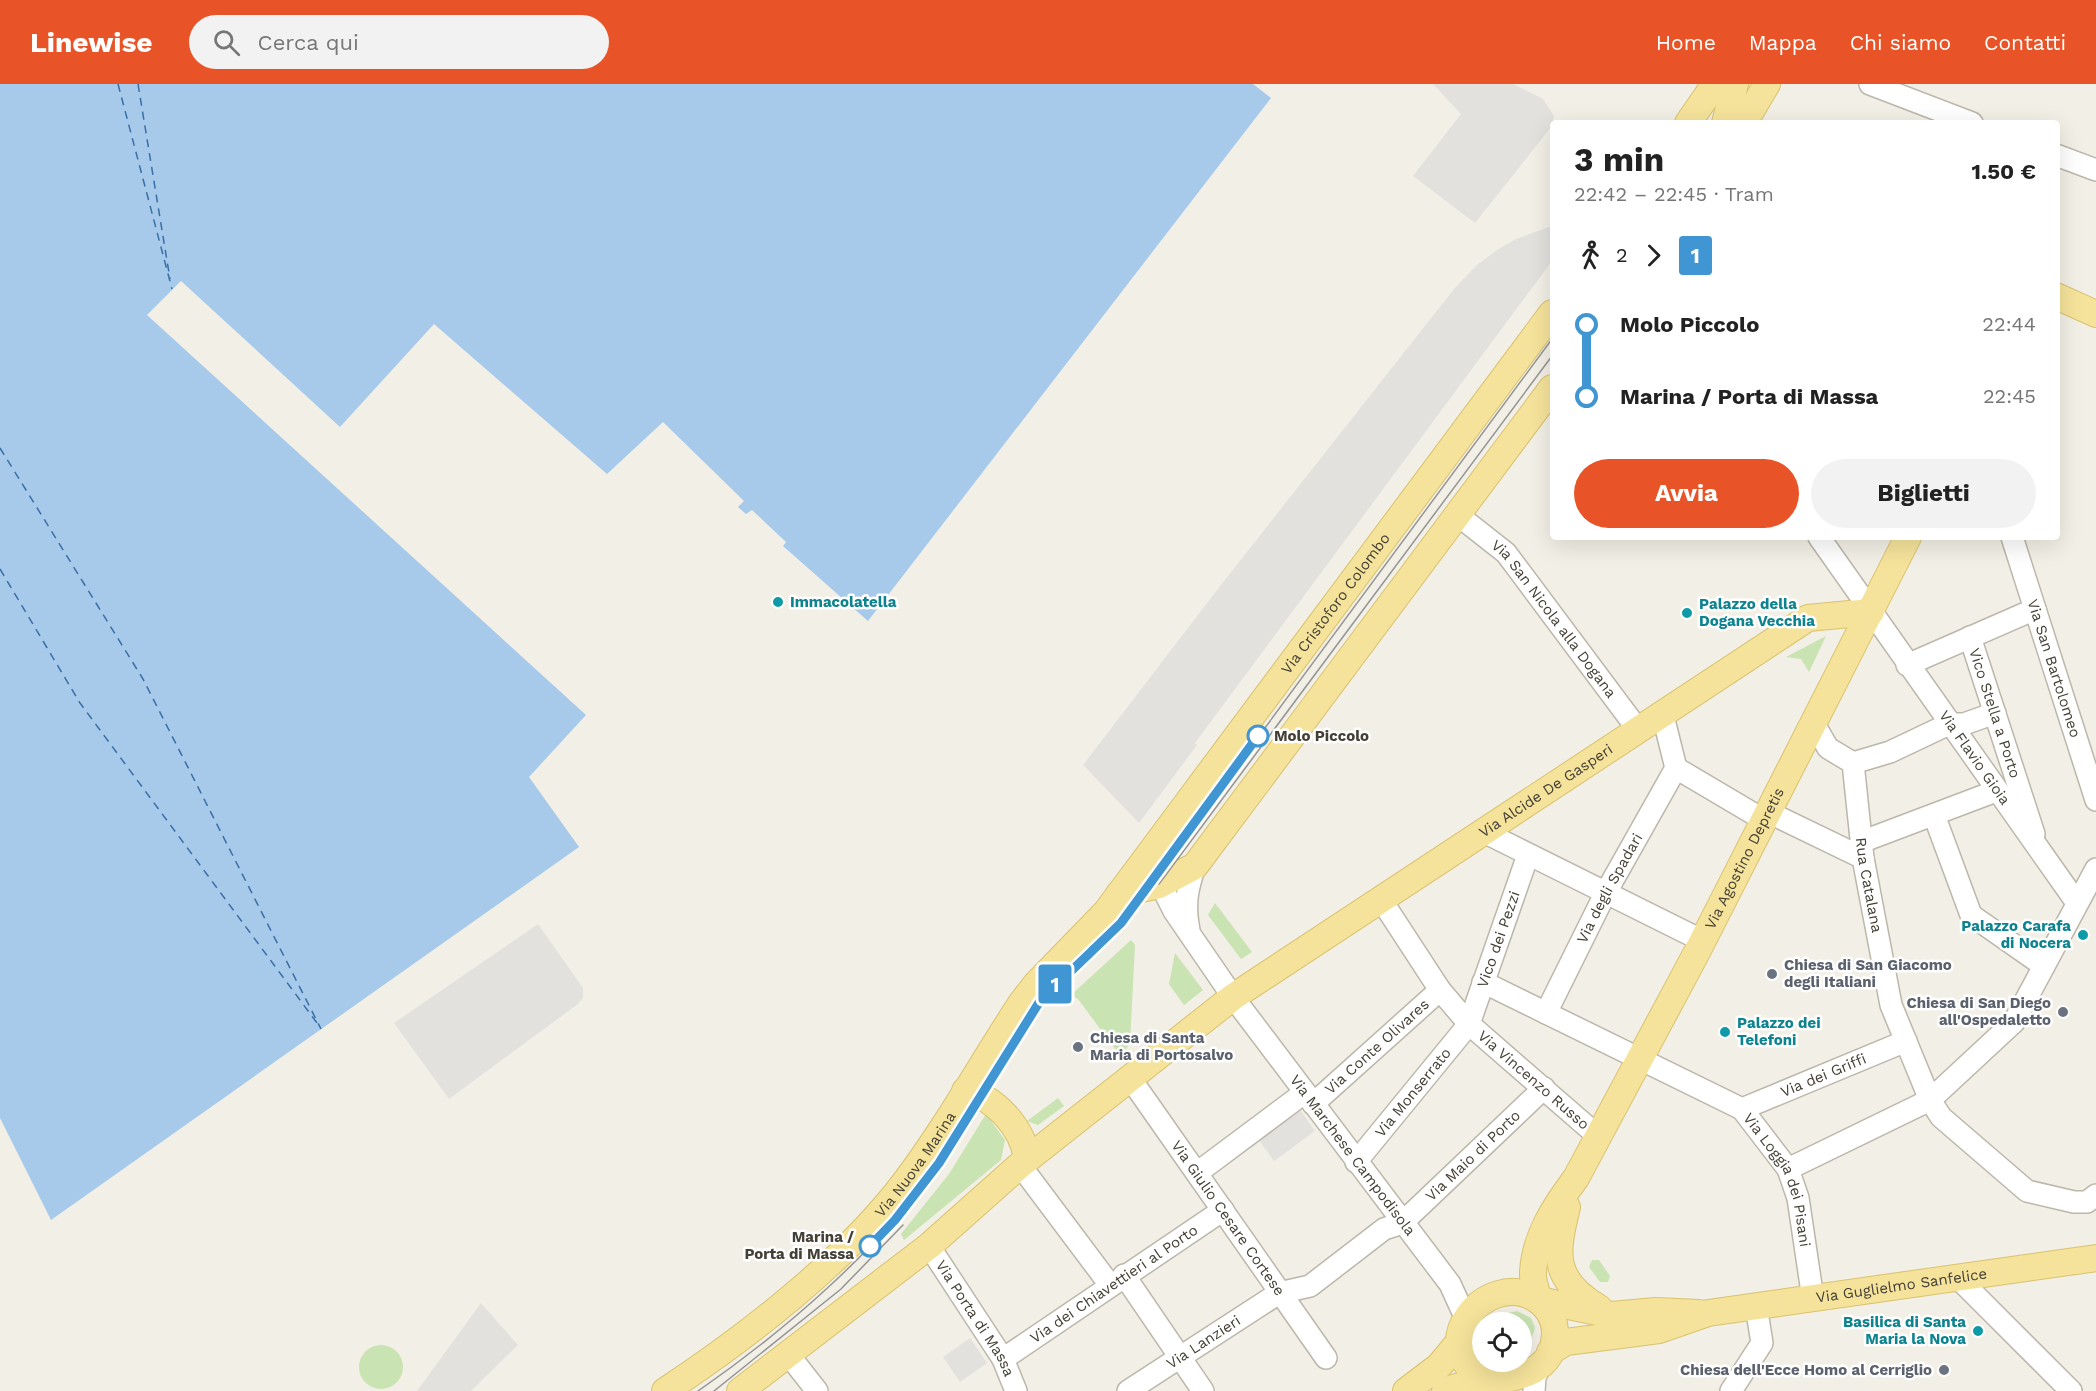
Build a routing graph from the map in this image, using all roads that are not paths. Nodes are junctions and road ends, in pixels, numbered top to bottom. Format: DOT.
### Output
graph roads {
  1 [pos="1715,84"];
  2 [pos="1736,84"];
  3 [pos="1767,84"];
  4 [pos="1870,84"];
  5 [pos="1689,120"];
  6 [pos="1726,120"];
  7 [pos="1746,120"];
  8 [pos="1964,120"];
  9 [pos="2060,156"];
  10 [pos="2096,170"];
  11 [pos="2060,298"];
  12 [pos="2096,314"];
  13 [pos="1550,316"];
  14 [pos="1550,391"];
  15 [pos="1459,516"];
  16 [pos="1821,540"];
  17 [pos="1907,540"];
  18 [pos="2013,540"];
  19 [pos="2035,609"];
  20 [pos="1871,612"];
  21 [pos="1970,638"];
  22 [pos="1907,665"];
  23 [pos="1995,713"];
  24 [pos="1663,716"];
  25 [pos="1814,724"];
  26 [pos="1949,724"];
  27 [pos="1639,731"];
  28 [pos="1853,763"];
  29 [pos="1676,768"];
  30 [pos="1996,791"];
  31 [pos="2096,800"];
  32 [pos="1934,814"];
  33 [pos="1766,816"];
  34 [pos="1482,831"];
  35 [pos="1158,839"];
  36 [pos="1862,850"];
  37 [pos="1528,855"];
  38 [pos="2041,855"];
  39 [pos="1195,866"];
  40 [pos="2096,868"];
  41 [pos="1159,885"];
  42 [pos="1119,894"];
  43 [pos="1605,894"];
  44 [pos="1380,898"];
  45 [pos="2077,903"];
  46 [pos="1191,934"];
  47 [pos="1703,940"];
  48 [pos="2044,966"];
  49 [pos="1483,982"];
  50 [pos="1440,990"];
  51 [pos="1233,997"];
  52 [pos="1546,1013"];
  53 [pos="1469,1024"];
  54 [pos="1906,1041"];
  55 [pos="1638,1059"];
  56 [pos="1130,1078"];
  57 [pos="1544,1088"];
  58 [pos="965,1091"];
  59 [pos="1309,1099"];
  60 [pos="1930,1100"];
  61 [pos="1742,1109"];
  62 [pos="1599,1137"];
  63 [pos="1023,1162"];
  64 [pos="1356,1162"];
  65 [pos="1788,1169"];
  66 [pos="1197,1173"];
  67 [pos="1576,1178"];
  68 [pos="2096,1195"];
  69 [pos="1223,1210"];
  70 [pos="1402,1223"];
  71 [pos="929,1246"];
  72 [pos="2096,1258"];
  73 [pos="1958,1278"];
  74 [pos="1117,1280"];
  75 [pos="1279,1293"];
  76 [pos="1813,1299"];
  77 [pos="1539,1300"];
  78 [pos="1756,1306"];
  79 [pos="1708,1313"];
  80 [pos="1612,1315"];
  81 [pos="1462,1331"];
  82 [pos="788,1354"];
  83 [pos="1179,1356"];
  84 [pos="1546,1357"];
  85 [pos="1326,1358"];
  86 [pos="1003,1359"];
  87 [pos="1488,1382"];
  88 [pos="665,1391"];
  89 [pos="740,1391"];
  90 [pos="817,1391"];
  91 [pos="1016,1391"];
  92 [pos="1128,1391"];
  93 [pos="1203,1391"];
  94 [pos="1406,1391"];
  95 [pos="1445,1391"];
  96 [pos="1534,1391"];
  97 [pos="1731,1391"];
  98 [pos="2071,1391"];
  1 -- 5 [label="main road"];
  2 -- 6 [label="main road"];
  3 -- 7 [label="main road"];
  4 -- 8 [label="street"];
  9 -- 10 [label="street"];
  11 -- 12 [label="main road"];
  13 -- 35 [label="main road, Via Cristoforo Colombo"];
  14 -- 15 [label="main road"];
  15 -- 27 [label="street, Via San Nicola alla Dogana"];
  15 -- 39 [label="main road"];
  16 -- 20 [label="street, Via Flavio Gioia"];
  17 -- 20 [label="main road, Via Agostino Depretis"];
  18 -- 19 [label="street, Via San Bartolomeo"];
  19 -- 21 [label="street"];
  19 -- 31 [label="street, Via San Bartolomeo"];
  20 -- 22 [label="street, Via Flavio Gioia"];
  20 -- 24 [label="main road, Via Alcide De Gasperi"];
  20 -- 25 [label="main road, Via Agostino Depretis"];
  21 -- 22 [label="street"];
  21 -- 23 [label="street, Vico Stella a Porto"];
  22 -- 26 [label="street, Via Flavio Gioia"];
  23 -- 26 [label="street"];
  23 -- 38 [label="street, Vico Stella a Porto"];
  24 -- 27 [label="main road, Via Alcide De Gasperi"];
  24 -- 29 [label="street"];
  25 -- 28 [label="street"];
  25 -- 33 [label="main road, Via Agostino Depretis"];
  26 -- 28 [label="street"];
  26 -- 30 [label="street, Via Flavio Gioia"];
  27 -- 34 [label="main road, Via Alcide De Gasperi"];
  28 -- 36 [label="street, Rua Catalana"];
  29 -- 33 [label="street"];
  29 -- 43 [label="street, Via degli Spadari"];
  30 -- 32 [label="street"];
  30 -- 38 [label="street, Via Flavio Gioia"];
  32 -- 36 [label="street"];
  32 -- 48 [label="street"];
  33 -- 36 [label="street"];
  33 -- 47 [label="main road, Via Agostino Depretis"];
  34 -- 37 [label="street"];
  34 -- 44 [label="main road, Via Alcide De Gasperi"];
  35 -- 41 [label="street"];
  35 -- 42 [label="main road, Via Cristoforo Colombo"];
  36 -- 54 [label="street, Rua Catalana"];
  37 -- 43 [label="street"];
  37 -- 49 [label="street, Vico dei Pezzi"];
  38 -- 45 [label="street, Via Flavio Gioia"];
  39 -- 41 [label="main road"];
  39 -- 46 [label="street"];
  40 -- 45 [label="street"];
  41 -- 42 [label="main road"];
  41 -- 46 [label="street, Via Marchese Campodisola"];
  42 -- 58 [label="main road, Via Nuova Marina"];
  43 -- 47 [label="street"];
  43 -- 52 [label="street, Via degli Spadari"];
  44 -- 50 [label="street, Via Vincenzo Russo"];
  44 -- 51 [label="main road, Via Alcide De Gasperi"];
  45 -- 48 [label="street"];
  46 -- 51 [label="street, Via Marchese Campodisola"];
  47 -- 55 [label="main road, Via Agostino Depretis"];
  48 -- 60 [label="street"];
  49 -- 52 [label="street, Via Loggia dei Pisani"];
  49 -- 53 [label="street, Vico dei Pezzi"];
  50 -- 53 [label="street, Via Vincenzo Russo"];
  50 -- 59 [label="street, Via Conte Olivares"];
  51 -- 56 [label="main road"];
  51 -- 59 [label="street, Via Marchese Campodisola"];
  52 -- 55 [label="street, Via Loggia dei Pisani"];
  53 -- 57 [label="street, Via Vincenzo Russo"];
  53 -- 64 [label="street, Via Monserrato"];
  54 -- 60 [label="street, Rua Catalana"];
  54 -- 61 [label="street, Via dei Griffi"];
  55 -- 61 [label="street, Via Loggia dei Pisani"];
  55 -- 62 [label="main road, Via Agostino Depretis"];
  56 -- 63 [label="main road"];
  56 -- 66 [label="street, Via Giulio Cesare Cortese"];
  57 -- 62 [label="street, Via Vincenzo Russo"];
  57 -- 70 [label="street, Via Maio di Porto"];
  58 -- 63 [label="main road"];
  58 -- 88 [label="main road, Via Nuova Marina"];
  59 -- 64 [label="street, Via Marchese Campodisola"];
  59 -- 66 [label="street, Via Conte Olivares"];
  60 -- 65 [label="street"];
  60 -- 68 [label="street, Rua Catalana"];
  61 -- 65 [label="street, Via Loggia dei Pisani"];
  62 -- 67 [label="main road, Via Agostino Depretis"];
  63 -- 71 [label="main road"];
  63 -- 74 [label="street"];
  64 -- 70 [label="street, Via Marchese Campodisola"];
  65 -- 76 [label="street, Via Loggia dei Pisani"];
  66 -- 69 [label="street, Via Giulio Cesare Cortese"];
  67 -- 77 [label="main road"];
  67 -- 80 [label="main road"];
  69 -- 74 [label="street, Via dei Chiavettieri al Porto"];
  69 -- 75 [label="street, Via Giulio Cesare Cortese"];
  70 -- 75 [label="street, Via Maio di Porto"];
  70 -- 81 [label="street, Via Marchese Campodisola"];
  71 -- 82 [label="main road"];
  71 -- 86 [label="street, Via Porta di Massa"];
  72 -- 73 [label="main road, Via Guglielmo Sanfelice"];
  73 -- 76 [label="main road, Via Guglielmo Sanfelice"];
  73 -- 98 [label="street"];
  74 -- 83 [label="street"];
  74 -- 86 [label="street, Via dei Chiavettieri al Porto"];
  75 -- 83 [label="street, Via Lanzieri"];
  75 -- 85 [label="street, Via Giulio Cesare Cortese"];
  76 -- 78 [label="main road, Via Guglielmo Sanfelice"];
  77 -- 80 [label="main road"];
  77 -- 81 [label="main road"];
  77 -- 84 [label="main road"];
  78 -- 79 [label="main road, Via Guglielmo Sanfelice"];
  78 -- 97 [label="street"];
  79 -- 80 [label="main road"];
  79 -- 84 [label="main road"];
  81 -- 87 [label="main road"];
  81 -- 94 [label="main road"];
  82 -- 89 [label="main road"];
  82 -- 90 [label="street"];
  83 -- 92 [label="street, Via Lanzieri"];
  83 -- 93 [label="street"];
  84 -- 87 [label="main road"];
  84 -- 96 [label="street"];
  86 -- 91 [label="street, Via Porta di Massa"];
  87 -- 95 [label="main road"];
}
